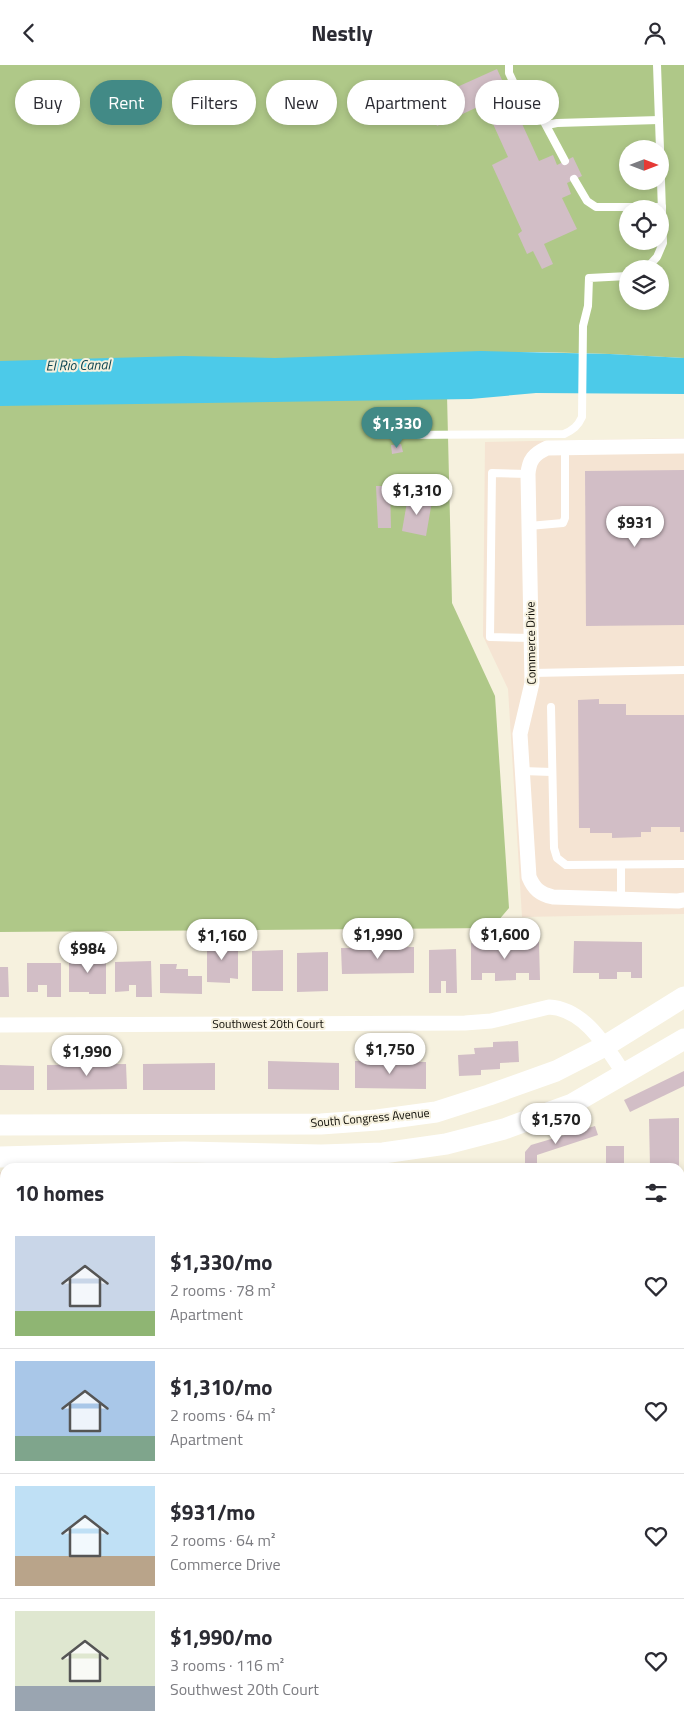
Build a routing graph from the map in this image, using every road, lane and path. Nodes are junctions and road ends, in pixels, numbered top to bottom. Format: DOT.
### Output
graph roads {
  1 [pos="509,65"];
  2 [pos="657,65"];
  3 [pos="512,80"];
  4 [pos="659,120"];
  5 [pos="559,123"];
  6 [pos="547,125"];
  7 [pos="660,140"];
  8 [pos="565,161"];
  9 [pos="574,179"];
  10 [pos="619,207"];
  11 [pos="619,276"];
  12 [pos="405,435"];
  13 [pos="684,446"];
  14 [pos="565,448"];
  15 [pos="528,474"];
  16 [pos="529,526"];
  17 [pos="531,638"];
  18 [pos="684,670"];
  19 [pos="532,673"];
  20 [pos="551,707"];
  21 [pos="522,771"];
  22 [pos="552,772"];
  23 [pos="684,864"];
  24 [pos="621,865"];
  25 [pos="621,899"];
  26 [pos="684,900"];
  27 [pos="684,997"];
  28 [pos="0,1025"];
  29 [pos="684,1039"];
  30 [pos="605,1046"];
  31 [pos="625,1075"];
  32 [pos="184,1123"];
  33 [pos="0,1125"];
  34 [pos="184,1152"];
  35 [pos="0,1157"];
  1 -- 3 [label="lane"];
  2 -- 4 [label="lane"];
  4 -- 5 [label="lane"];
  4 -- 7 [label="lane"];
  6 -- 8 [label="lane"];
  9 -- 10 [label="lane"];
  11 -- 12 [label="lane"];
  13 -- 14 [label="street, Commerce Drive"];
  14 -- 15 [label="street, Commerce Drive"];
  14 -- 16 [label="lane"];
  15 -- 16 [label="street, Commerce Drive"];
  15 -- 17 [label="lane"];
  16 -- 17 [label="street, Commerce Drive"];
  17 -- 19 [label="street, Commerce Drive"];
  18 -- 19 [label="lane"];
  19 -- 21 [label="street, Commerce Drive"];
  20 -- 22 [label="lane"];
  21 -- 22 [label="lane"];
  21 -- 25 [label="street, Commerce Drive"];
  22 -- 24 [label="lane"];
  23 -- 24 [label="lane"];
  24 -- 25 [label="lane"];
  25 -- 26 [label="street, Commerce Drive"];
  27 -- 30 [label="main road, South Congress Avenue"];
  28 -- 30 [label="street, Southwest 20th Court"];
  29 -- 31 [label="main road"];
  30 -- 31 [label="street, Southwest 20th Court"];
  30 -- 32 [label="main road, South Congress Avenue"];
  31 -- 34 [label="main road"];
  32 -- 33 [label="main road, South Congress Avenue"];
  32 -- 34 [label="street"];
  34 -- 35 [label="main road"];
}
